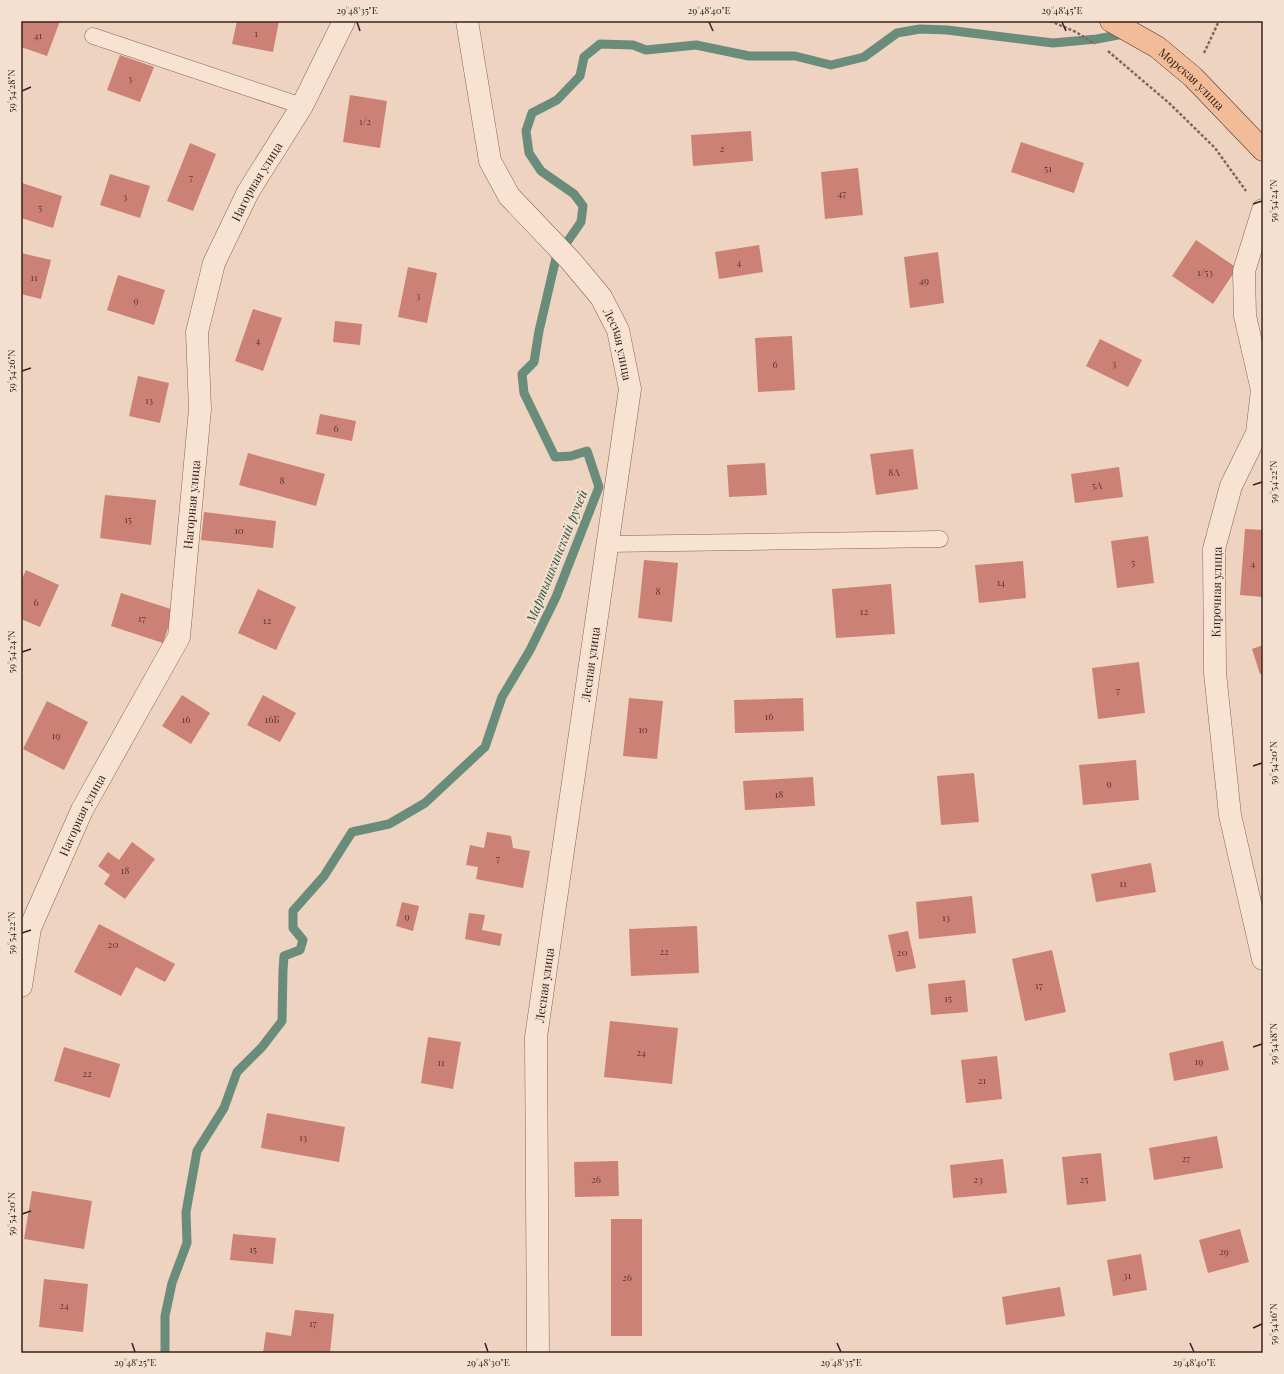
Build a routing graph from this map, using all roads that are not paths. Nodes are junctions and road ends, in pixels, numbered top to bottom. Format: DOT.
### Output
graph roads {
  1 [pos="344,21"];
  2 [pos="467,21"];
  3 [pos="1111,21"];
  4 [pos="93,36"];
  5 [pos="302,106"];
  6 [pos="1263,150"];
  7 [pos="1262,211"];
  8 [pos="940,539"];
  9 [pos="607,544"];
  10 [pos="26,927"];
  11 [pos="1263,959"];
  12 [pos="21,986"];
  13 [pos="538,1353"];
  1 -- 5 [label="street, Нагорная улица"];
  2 -- 9 [label="street, Лесная улица"];
  3 -- 6 [label="main road, Морская улица"];
  4 -- 5 [label="lane"];
  5 -- 10 [label="street, Нагорная улица"];
  7 -- 11 [label="street, Кирочная улица"];
  8 -- 9 [label="lane"];
  9 -- 13 [label="street, Лесная улица"];
  10 -- 12 [label="street, Нагорная улица"];
}
